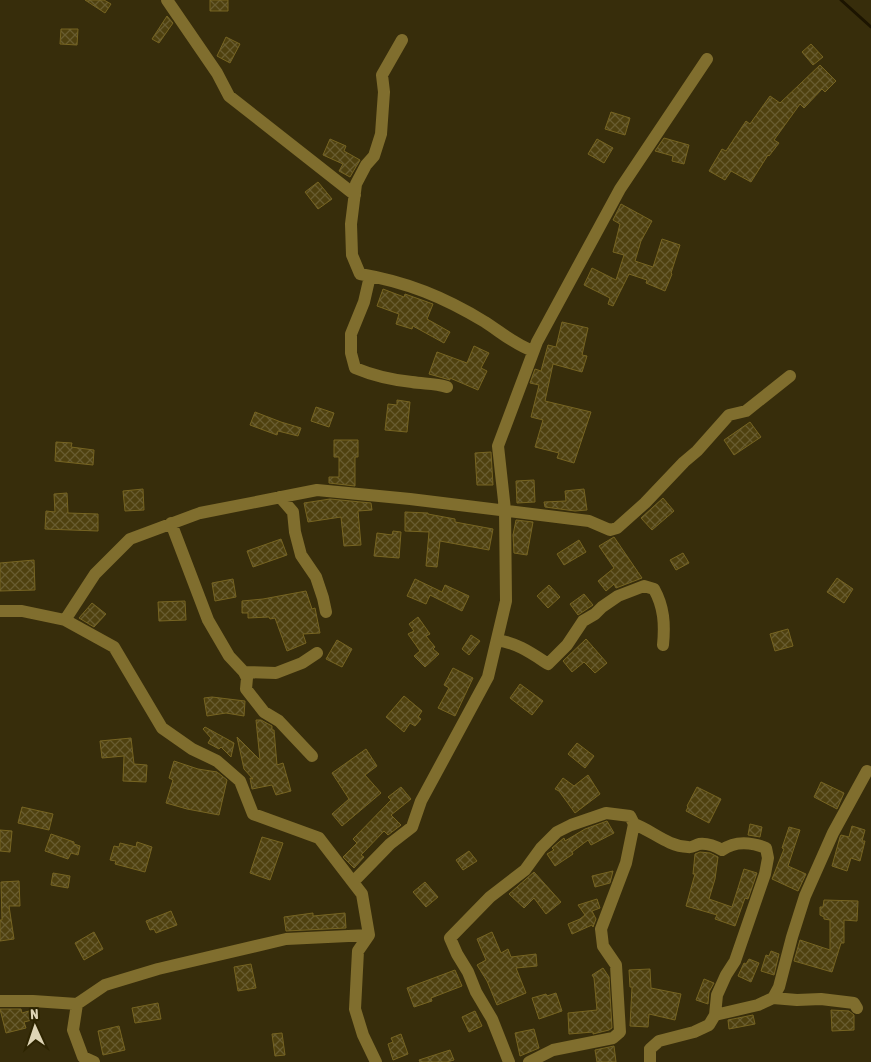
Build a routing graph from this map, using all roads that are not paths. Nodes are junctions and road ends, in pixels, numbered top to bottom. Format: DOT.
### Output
graph roads {
  1 [pos="167,0"];
  2 [pos="402,40"];
  3 [pos="707,59"];
  4 [pos="355,195"];
  5 [pos="370,276"];
  6 [pos="534,351"];
  7 [pos="790,376"];
  8 [pos="447,387"];
  9 [pos="280,497"];
  10 [pos="504,510"];
  11 [pos="170,523"];
  12 [pos="0,610"];
  13 [pos="326,612"];
  14 [pos="65,620"];
  15 [pos="497,640"];
  16 [pos="663,645"];
  17 [pos="317,653"];
  18 [pos="244,672"];
  19 [pos="312,756"];
  20 [pos="867,771"];
  21 [pos="634,824"];
  22 [pos="353,882"];
  23 [pos="370,935"];
  24 [pos="773,998"];
  25 [pos="0,1000"];
  26 [pos="77,1004"];
  27 [pos="857,1008"];
  28 [pos="715,1015"];
  29 [pos="94,1062"];
  30 [pos="376,1062"];
  31 [pos="509,1062"];
  32 [pos="529,1062"];
  33 [pos="650,1062"];
  1 -- 4 [label="street"];
  2 -- 4 [label="street"];
  3 -- 6 [label="street"];
  4 -- 5 [label="street"];
  5 -- 6 [label="street"];
  5 -- 8 [label="street"];
  6 -- 10 [label="street"];
  7 -- 10 [label="street"];
  9 -- 10 [label="street"];
  9 -- 11 [label="street"];
  9 -- 13 [label="street"];
  10 -- 15 [label="street"];
  11 -- 14 [label="street"];
  11 -- 18 [label="street"];
  12 -- 14 [label="street"];
  14 -- 22 [label="street"];
  15 -- 16 [label="street"];
  15 -- 22 [label="street"];
  17 -- 18 [label="street"];
  18 -- 19 [label="street"];
  20 -- 24 [label="street"];
  21 -- 28 [label="street"];
  21 -- 31 [label="street"];
  21 -- 32 [label="street"];
  22 -- 23 [label="street"];
  23 -- 26 [label="street"];
  23 -- 30 [label="street"];
  24 -- 27 [label="street"];
  24 -- 28 [label="street"];
  25 -- 26 [label="street"];
  26 -- 29 [label="street"];
  28 -- 33 [label="street"];
}
